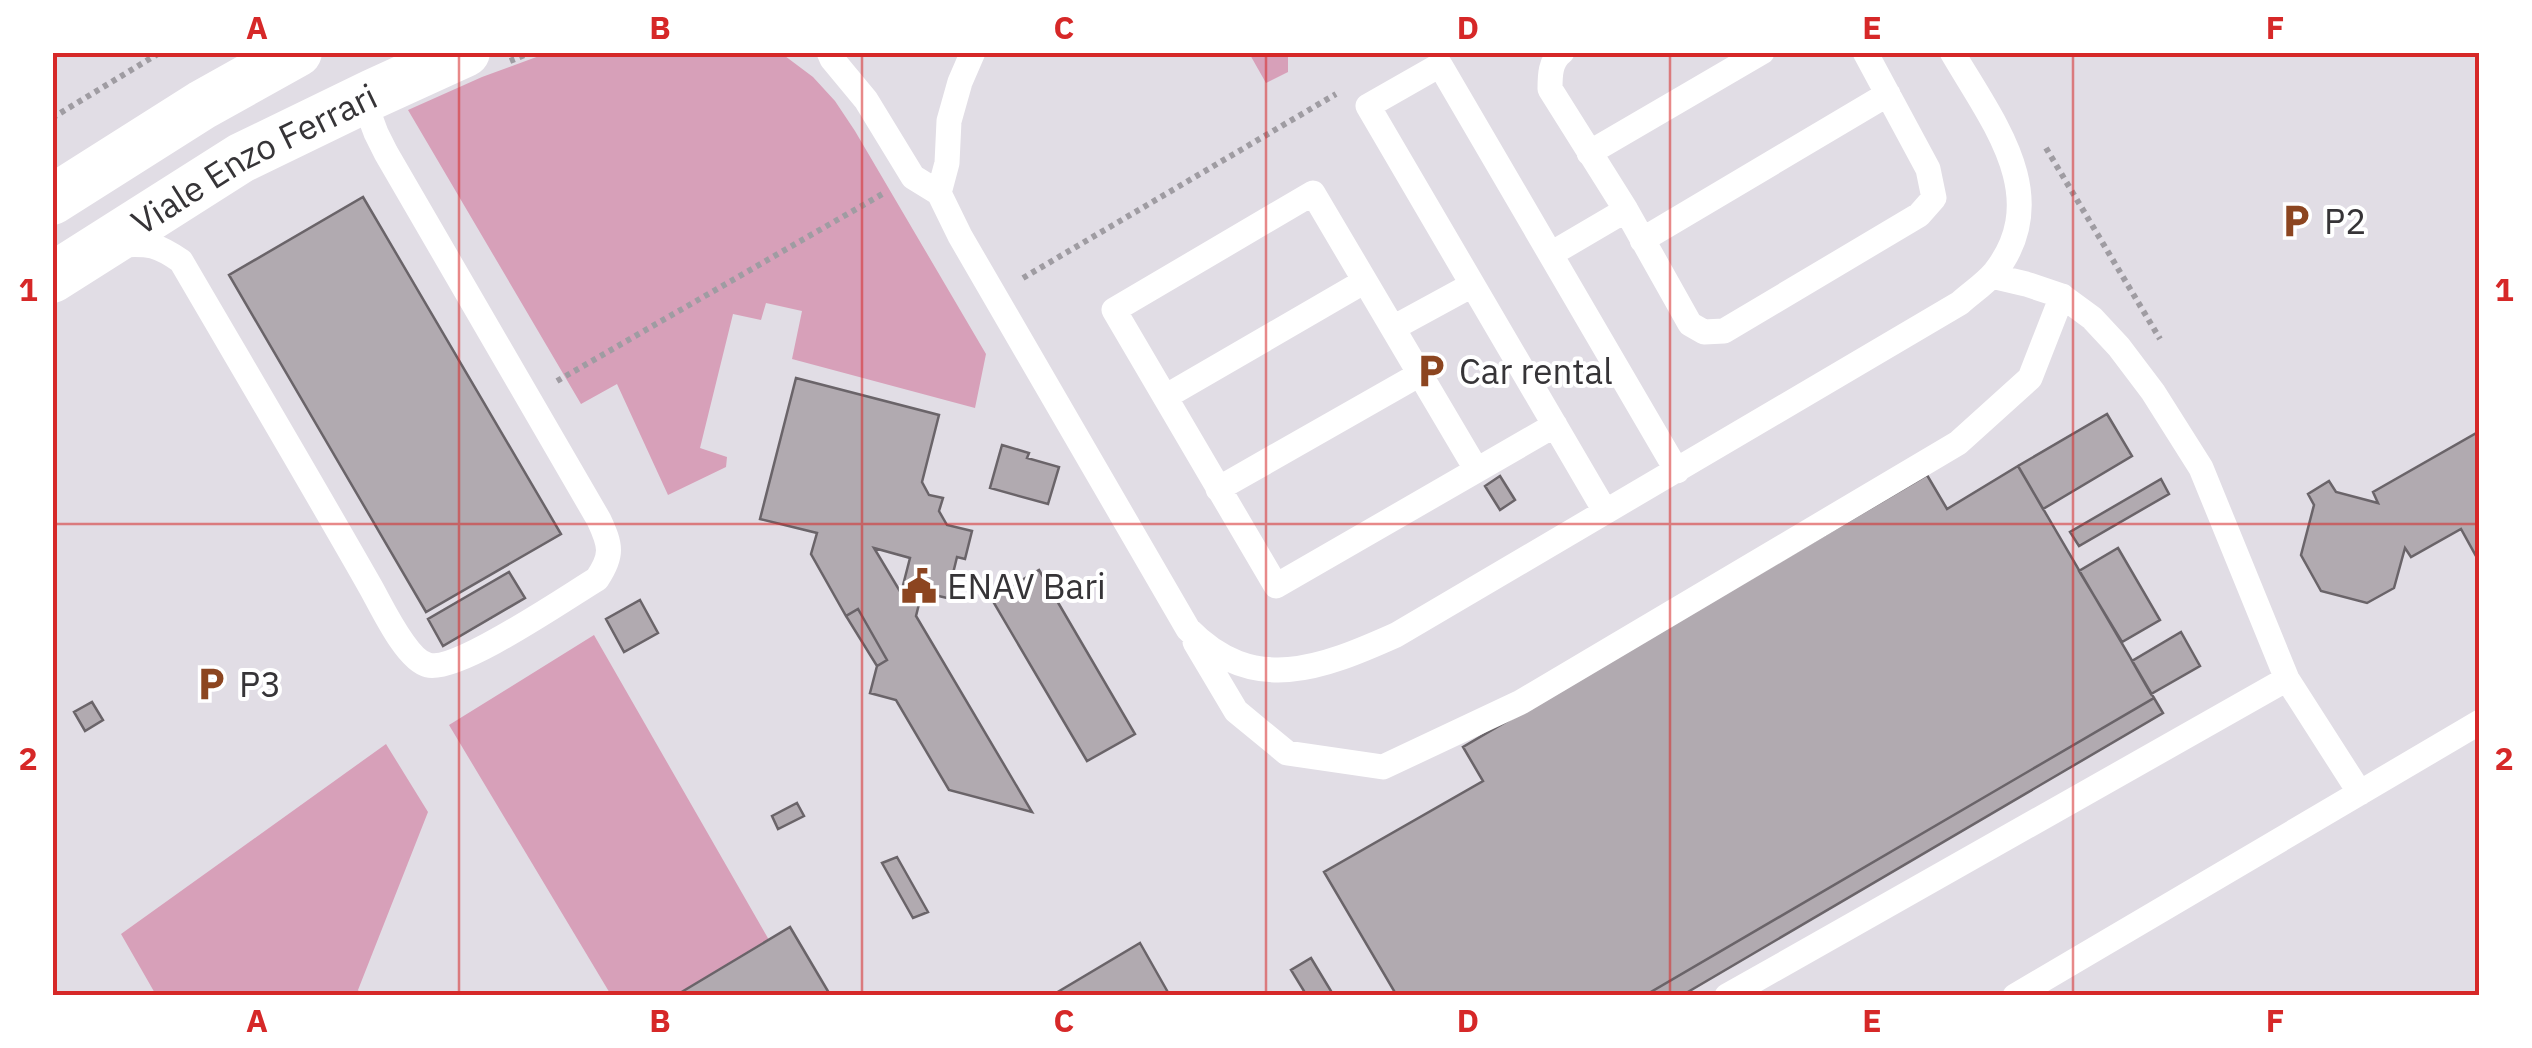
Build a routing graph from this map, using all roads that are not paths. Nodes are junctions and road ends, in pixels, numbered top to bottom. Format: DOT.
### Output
graph roads {
  1 [pos="297,52"];
  2 [pos="465,52"];
  3 [pos="830,52"];
  4 [pos="974,52"];
  5 [pos="1562,52"];
  6 [pos="1762,52"];
  7 [pos="1865,52"];
  8 [pos="1952,52"];
  9 [pos="1888,94"];
  10 [pos="363,98"];
  11 [pos="1589,153"];
  12 [pos="939,193"];
  13 [pos="52,200"];
  14 [pos="1626,210"];
  15 [pos="1642,240"];
  16 [pos="102,246"];
  17 [pos="1551,254"];
  18 [pos="1992,276"];
  19 [pos="52,278"];
  20 [pos="1365,281"];
  21 [pos="1472,285"];
  22 [pos="2062,296"];
  23 [pos="1393,328"];
  24 [pos="1420,374"];
  25 [pos="1165,397"];
  26 [pos="1555,425"];
  27 [pos="1476,469"];
  28 [pos="1678,470"];
  29 [pos="1218,489"];
  30 [pos="1605,511"];
  31 [pos="1188,629"];
  32 [pos="2286,678"];
  33 [pos="2480,722"];
  34 [pos="2360,793"];
  35 [pos="1728,996"];
  36 [pos="2015,996"];
  1 -- 13 [label="street, Viale Enzo Ferrari"];
  2 -- 10 [label="street, Viale Enzo Ferrari"];
  3 -- 12 [label="lane"];
  4 -- 12 [label="lane"];
  5 -- 11 [label="lane"];
  6 -- 11 [label="lane"];
  7 -- 9 [label="lane"];
  8 -- 18 [label="lane"];
  9 -- 15 [label="lane"];
  9 -- 15 [label="lane"];
  10 -- 16 [label="street, Viale Enzo Ferrari"];
  10 -- 16 [label="lane"];
  11 -- 14 [label="lane"];
  12 -- 31 [label="lane"];
  14 -- 15 [label="lane"];
  14 -- 17 [label="lane"];
  16 -- 19 [label="street, Viale Enzo Ferrari"];
  17 -- 21 [label="lane"];
  17 -- 28 [label="lane"];
  18 -- 22 [label="lane"];
  18 -- 28 [label="lane"];
  20 -- 23 [label="lane"];
  20 -- 25 [label="lane"];
  20 -- 25 [label="lane"];
  21 -- 23 [label="lane"];
  21 -- 26 [label="lane"];
  22 -- 31 [label="lane"];
  22 -- 32 [label="lane"];
  23 -- 24 [label="lane"];
  24 -- 27 [label="lane"];
  24 -- 29 [label="lane"];
  25 -- 29 [label="lane"];
  26 -- 27 [label="lane"];
  26 -- 30 [label="lane"];
  27 -- 29 [label="lane"];
  28 -- 30 [label="lane"];
  30 -- 31 [label="lane"];
  32 -- 34 [label="lane"];
  32 -- 35 [label="lane"];
  33 -- 34 [label="lane"];
  34 -- 36 [label="lane"];
}
